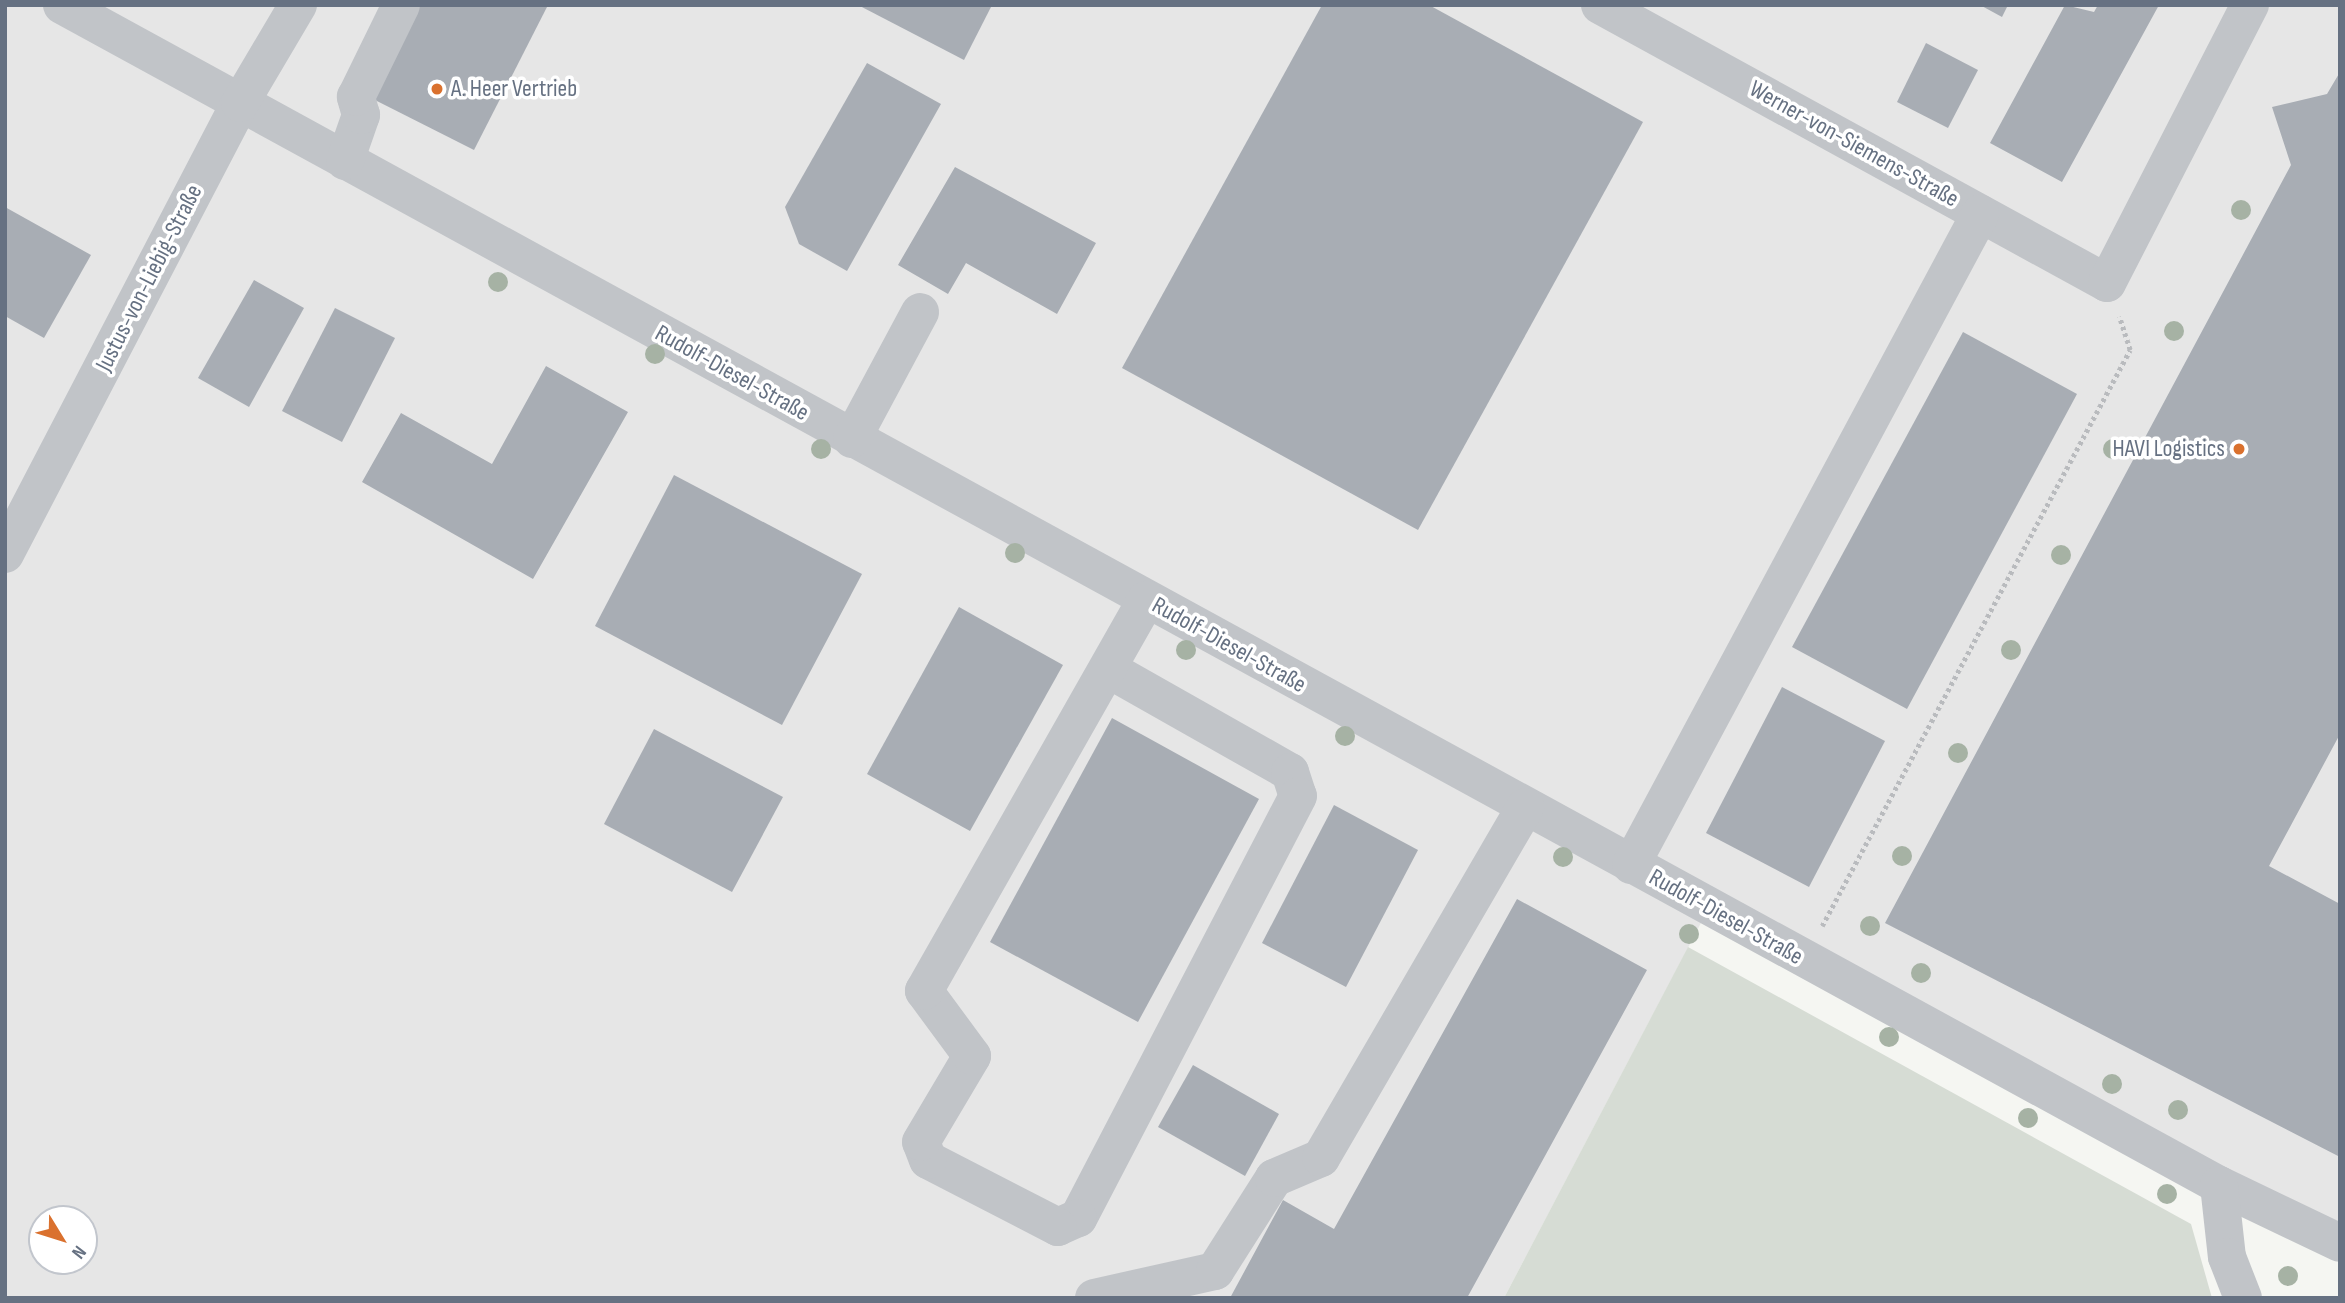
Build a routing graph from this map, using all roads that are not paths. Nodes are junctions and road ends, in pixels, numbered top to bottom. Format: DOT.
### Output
graph roads {
  1 [pos="62,5"];
  2 [pos="298,5"];
  3 [pos="401,5"];
  4 [pos="1600,5"];
  5 [pos="2250,5"];
  6 [pos="240,103"];
  7 [pos="345,161"];
  8 [pos="1980,214"];
  9 [pos="920,312"];
  10 [pos="852,439"];
  11 [pos="5,554"];
  12 [pos="1146,600"];
  13 [pos="1108,669"];
  14 [pos="1525,807"];
  15 [pos="1631,865"];
  16 [pos="2219,1185"];
  17 [pos="2340,1243"];
  18 [pos="1094,1298"];
  19 [pos="2243,1298"];
  1 -- 6 [label="street, Rudolf-Diesel-Straße"];
  2 -- 6 [label="street, Justus-von-Liebig-Straße"];
  3 -- 7 [label="street"];
  4 -- 8 [label="street, Werner-von-Siemens-Straße"];
  5 -- 8 [label="street, Werner-von-Siemens-Straße"];
  6 -- 7 [label="street, Rudolf-Diesel-Straße"];
  6 -- 11 [label="street, Justus-von-Liebig-Straße"];
  7 -- 10 [label="street, Rudolf-Diesel-Straße"];
  8 -- 15 [label="street"];
  9 -- 10 [label="street"];
  10 -- 12 [label="street, Rudolf-Diesel-Straße"];
  12 -- 13 [label="street"];
  12 -- 14 [label="street, Rudolf-Diesel-Straße"];
  13 -- 13 [label="street"];
  14 -- 15 [label="street, Rudolf-Diesel-Straße"];
  14 -- 18 [label="street"];
  15 -- 16 [label="street, Rudolf-Diesel-Straße"];
  16 -- 17 [label="street, Rudolf-Diesel-Straße"];
  16 -- 19 [label="street"];
}
